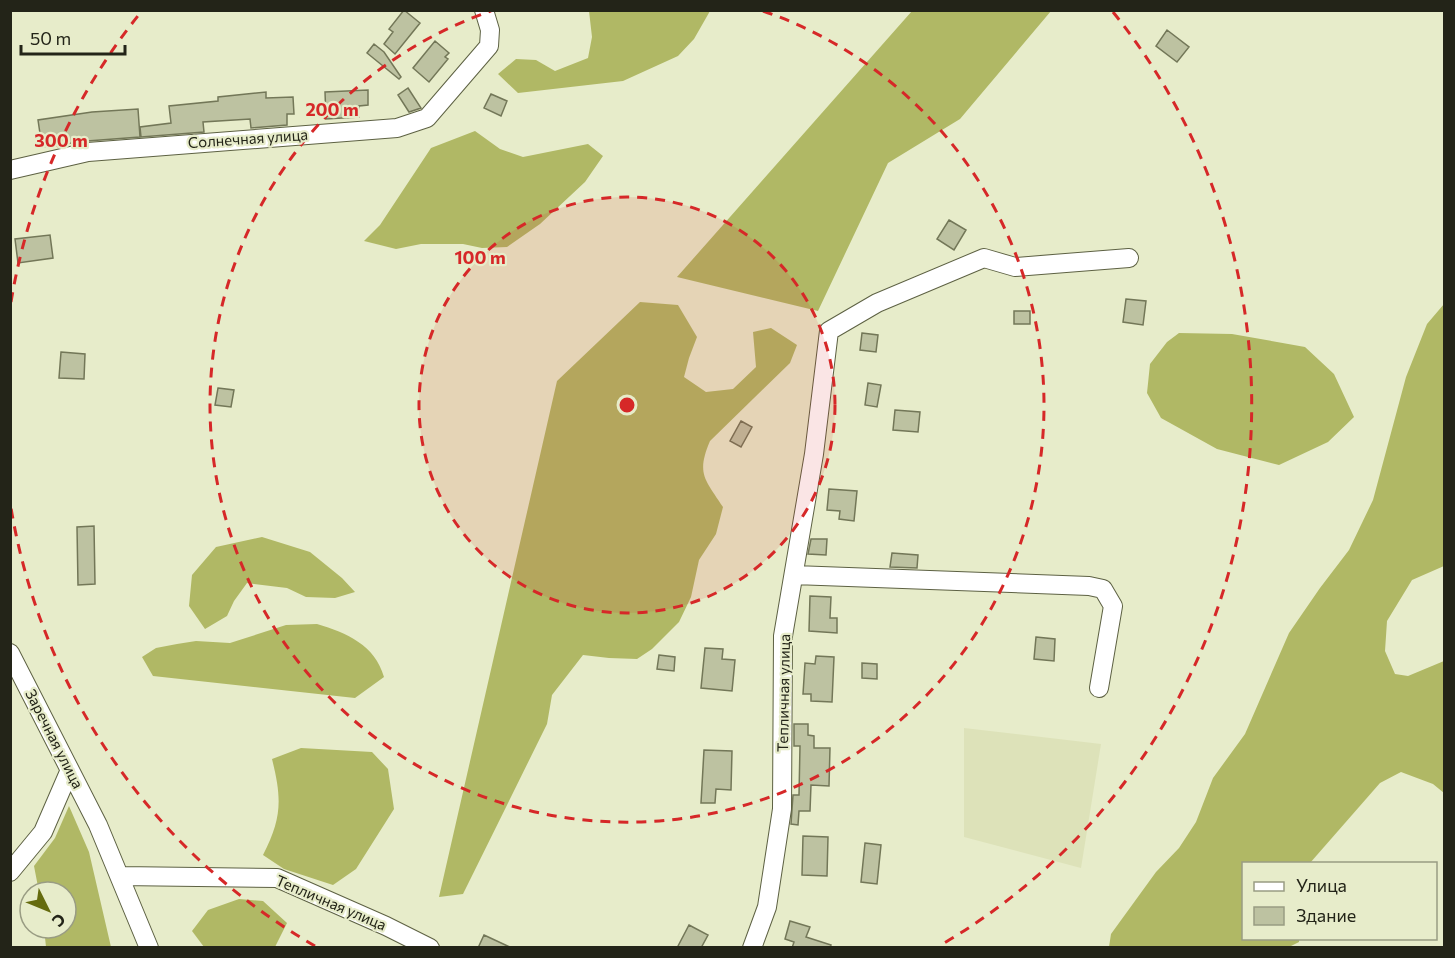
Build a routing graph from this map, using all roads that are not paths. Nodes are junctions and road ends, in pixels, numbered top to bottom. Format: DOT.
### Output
graph roads {
  1 [pos="484,10"];
  2 [pos="10,170"];
  3 [pos="1129,258"];
  4 [pos="794,575"];
  5 [pos="10,653"];
  6 [pos="1099,688"];
  7 [pos="69,772"];
  8 [pos="10,872"];
  9 [pos="120,876"];
  10 [pos="149,948"];
  11 [pos="430,948"];
  12 [pos="752,948"];
  1 -- 2 [label="street, Солнечная улица"];
  3 -- 4 [label="street, Тепличная улица"];
  4 -- 6 [label="street"];
  4 -- 12 [label="street, Тепличная улица"];
  5 -- 7 [label="street, Заречная улица"];
  7 -- 8 [label="street"];
  7 -- 9 [label="street, Заречная улица"];
  9 -- 10 [label="street, Заречная улица"];
  9 -- 11 [label="street, Тепличная улица"];
}
